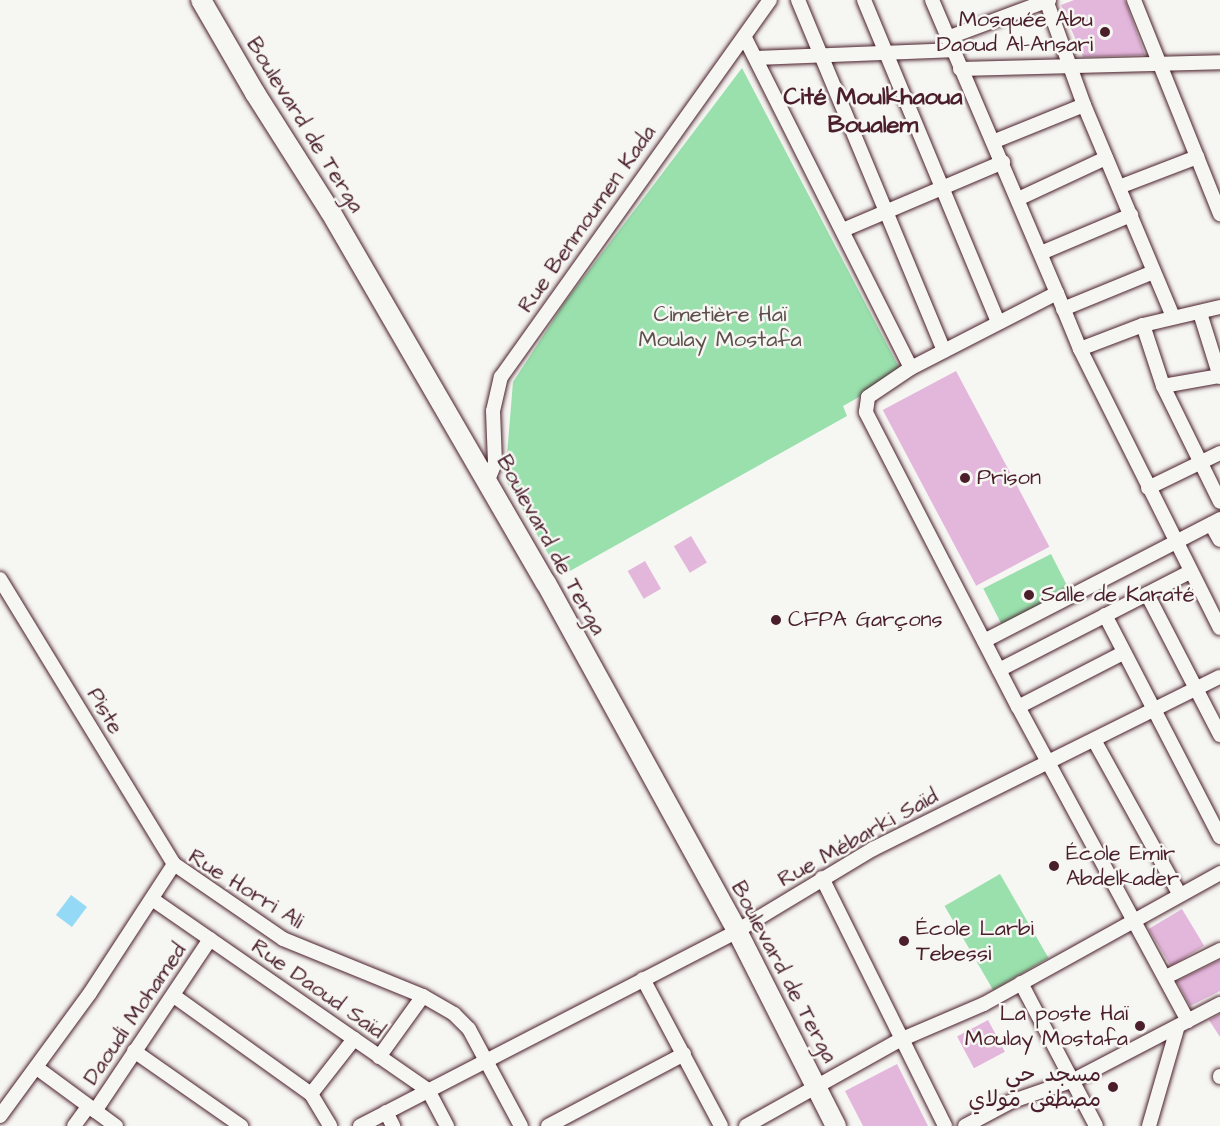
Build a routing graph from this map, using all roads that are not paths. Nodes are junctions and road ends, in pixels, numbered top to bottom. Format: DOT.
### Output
graph roads {
  1 [pos="201,0"];
  2 [pos="770,0"];
  3 [pos="798,0"];
  4 [pos="864,0"];
  5 [pos="932,0"];
  6 [pos="1047,0"];
  7 [pos="1134,0"];
  8 [pos="745,38"];
  9 [pos="949,44"];
  10 [pos="886,53"];
  11 [pos="820,55"];
  12 [pos="756,58"];
  13 [pos="1220,62"];
  14 [pos="1068,64"];
  15 [pos="1159,65"];
  16 [pos="960,69"];
  17 [pos="1084,105"];
  18 [pos="994,141"];
  19 [pos="1197,157"];
  20 [pos="1106,158"];
  21 [pos="1003,162"];
  22 [pos="940,187"];
  23 [pos="1119,187"];
  24 [pos="1018,199"];
  25 [pos="884,211"];
  26 [pos="1220,214"];
  27 [pos="1131,215"];
  28 [pos="843,230"];
  29 [pos="1041,254"];
  30 [pos="1154,272"];
  31 [pos="1057,294"];
  32 [pos="1220,307"];
  33 [pos="1063,309"];
  34 [pos="1200,313"];
  35 [pos="1173,317"];
  36 [pos="998,321"];
  37 [pos="1143,325"];
  38 [pos="1080,349"];
  39 [pos="944,351"];
  40 [pos="911,368"];
  41 [pos="1220,376"];
  42 [pos="1163,386"];
  43 [pos="1220,453"];
  44 [pos="1201,463"];
  45 [pos="488,480"];
  46 [pos="1148,488"];
  47 [pos="1220,502"];
  48 [pos="1215,522"];
  49 [pos="1220,540"];
  50 [pos="1176,544"];
  51 [pos="1190,572"];
  52 [pos="0,579"];
  53 [pos="1147,594"];
  54 [pos="1105,615"];
  55 [pos="1220,628"];
  56 [pos="984,641"];
  57 [pos="1123,653"];
  58 [pos="999,670"];
  59 [pos="1220,677"];
  60 [pos="1197,689"];
  61 [pos="1018,707"];
  62 [pos="1152,711"];
  63 [pos="1220,735"];
  64 [pos="1094,740"];
  65 [pos="1049,763"];
  66 [pos="1220,837"];
  67 [pos="174,864"];
  68 [pos="1220,873"];
  69 [pos="822,878"];
  70 [pos="1180,895"];
  71 [pos="152,899"];
  72 [pos="1135,920"];
  73 [pos="736,931"];
  74 [pos="210,939"];
  75 [pos="1220,950"];
  76 [pos="1166,977"];
  77 [pos="643,979"];
  78 [pos="1021,983"];
  79 [pos="174,996"];
  80 [pos="423,996"];
  81 [pos="1220,1004"];
  82 [pos="1188,1021"];
  83 [pos="1177,1029"];
  84 [pos="354,1039"];
  85 [pos="900,1040"];
  86 [pos="134,1051"];
  87 [pos="684,1054"];
  88 [pos="379,1057"];
  89 [pos="485,1060"];
  90 [pos="37,1068"];
  91 [pos="1074,1080"];
  92 [pos="817,1088"];
  93 [pos="428,1090"];
  94 [pos="311,1094"];
  95 [pos="91,1109"];
  96 [pos="386,1112"];
  97 [pos="0,1116"];
  98 [pos="74,1126"];
  99 [pos="116,1126"];
  100 [pos="240,1126"];
  101 [pos="330,1126"];
  102 [pos="360,1126"];
  103 [pos="393,1126"];
  104 [pos="447,1126"];
  105 [pos="521,1126"];
  106 [pos="548,1126"];
  107 [pos="721,1126"];
  108 [pos="746,1126"];
  109 [pos="836,1126"];
  110 [pos="945,1126"];
  111 [pos="965,1126"];
  112 [pos="1096,1126"];
  113 [pos="1149,1126"];
  1 -- 45 [label="main road, Boulevard de Terga"];
  2 -- 8 [label="street, Rue Benmoumen Kada"];
  3 -- 11 [label="street"];
  4 -- 10 [label="street"];
  5 -- 9 [label="street"];
  6 -- 9 [label="street"];
  6 -- 14 [label="street"];
  7 -- 15 [label="street"];
  8 -- 12 [label="street"];
  8 -- 45 [label="street, Rue Benmoumen Kada"];
  9 -- 10 [label="street"];
  9 -- 16 [label="street"];
  10 -- 11 [label="street"];
  10 -- 22 [label="street"];
  11 -- 12 [label="street"];
  11 -- 25 [label="street"];
  12 -- 28 [label="street"];
  13 -- 15 [label="street"];
  14 -- 15 [label="street"];
  14 -- 16 [label="street"];
  14 -- 17 [label="street"];
  15 -- 19 [label="street"];
  16 -- 18 [label="street"];
  17 -- 18 [label="street"];
  17 -- 20 [label="street"];
  18 -- 21 [label="street"];
  19 -- 23 [label="street"];
  19 -- 26 [label="street"];
  20 -- 23 [label="street"];
  20 -- 24 [label="street"];
  21 -- 22 [label="street"];
  21 -- 24 [label="street"];
  22 -- 25 [label="street"];
  22 -- 36 [label="street"];
  23 -- 27 [label="street"];
  24 -- 29 [label="street"];
  25 -- 28 [label="street"];
  25 -- 39 [label="street"];
  27 -- 29 [label="street"];
  27 -- 30 [label="street"];
  28 -- 40 [label="street"];
  29 -- 31 [label="street"];
  30 -- 33 [label="street"];
  30 -- 35 [label="street"];
  31 -- 33 [label="street"];
  31 -- 36 [label="street"];
  32 -- 34 [label="street"];
  33 -- 38 [label="street"];
  34 -- 35 [label="street"];
  34 -- 41 [label="street"];
  35 -- 37 [label="street"];
  36 -- 39 [label="street"];
  37 -- 38 [label="street"];
  37 -- 42 [label="street"];
  38 -- 46 [label="street"];
  39 -- 40 [label="street"];
  40 -- 56 [label="street"];
  41 -- 42 [label="street"];
  42 -- 44 [label="street"];
  43 -- 44 [label="street"];
  44 -- 46 [label="street"];
  44 -- 47 [label="street"];
  45 -- 73 [label="main road, Boulevard de Terga"];
  46 -- 50 [label="street"];
  48 -- 49 [label="street"];
  48 -- 50 [label="street"];
  50 -- 51 [label="street"];
  50 -- 56 [label="street"];
  51 -- 53 [label="street"];
  51 -- 55 [label="street"];
  52 -- 67 [label="street, Piste"];
  53 -- 54 [label="street"];
  53 -- 60 [label="street"];
  54 -- 57 [label="street"];
  54 -- 58 [label="street"];
  56 -- 58 [label="street"];
  57 -- 61 [label="street"];
  57 -- 62 [label="street"];
  58 -- 61 [label="street"];
  59 -- 60 [label="street, Rue Mébarki Saïd"];
  60 -- 62 [label="street, Rue Mébarki Saïd"];
  60 -- 63 [label="street"];
  61 -- 65 [label="street"];
  62 -- 64 [label="street, Rue Mébarki Saïd"];
  62 -- 66 [label="street"];
  64 -- 65 [label="street, Rue Mébarki Saïd"];
  64 -- 70 [label="street"];
  65 -- 69 [label="street, Rue Mébarki Saïd"];
  65 -- 72 [label="street"];
  67 -- 71 [label="street, Rue Horri Ali"];
  67 -- 80 [label="street, Rue Horri Ali"];
  68 -- 70 [label="street"];
  69 -- 73 [label="street, Rue Mébarki Saïd"];
  69 -- 85 [label="street"];
  70 -- 72 [label="street"];
  71 -- 74 [label="street, Rue Daoud Saïd"];
  71 -- 90 [label="street, Rue Horri Ali"];
  72 -- 76 [label="street"];
  72 -- 78 [label="street"];
  73 -- 77 [label="street, Rue Mébarki Saïd"];
  73 -- 92 [label="main road, Boulevard de Terga"];
  74 -- 79 [label="street, Daoudi Mohamed"];
  74 -- 84 [label="street, Rue Daoud Saïd"];
  75 -- 76 [label="street"];
  76 -- 82 [label="street"];
  77 -- 87 [label="street"];
  77 -- 89 [label="street, Rue Mébarki Saïd"];
  78 -- 85 [label="street"];
  78 -- 91 [label="street"];
  79 -- 86 [label="street, Daoudi Mohamed"];
  79 -- 94 [label="street"];
  80 -- 88 [label="street"];
  80 -- 89 [label="street, Rue Horri Ali"];
  81 -- 82 [label="street"];
  82 -- 83 [label="street"];
  83 -- 91 [label="street"];
  83 -- 113 [label="street"];
  84 -- 88 [label="street, Rue Daoud Saïd"];
  84 -- 94 [label="street"];
  85 -- 92 [label="street"];
  85 -- 110 [label="street"];
  86 -- 95 [label="street, Daoudi Mohamed"];
  86 -- 100 [label="street"];
  87 -- 106 [label="street"];
  87 -- 107 [label="street"];
  88 -- 93 [label="street, Rue Daoud Saïd"];
  89 -- 93 [label="street, Rue Mébarki Saïd"];
  89 -- 105 [label="street, Rue Horri Ali"];
  90 -- 95 [label="street"];
  90 -- 97 [label="street, Rue Horri Ali"];
  91 -- 111 [label="street"];
  91 -- 112 [label="street"];
  92 -- 108 [label="street"];
  92 -- 109 [label="main road, Boulevard de Terga"];
  93 -- 96 [label="street, Rue Mébarki Saïd"];
  93 -- 104 [label="street, Rue Daoud Saïd"];
  94 -- 101 [label="street"];
  95 -- 98 [label="street, Daoudi Mohamed"];
  95 -- 99 [label="street"];
  96 -- 102 [label="street, Rue Mébarki Saïd"];
  96 -- 103 [label="street"];
}
